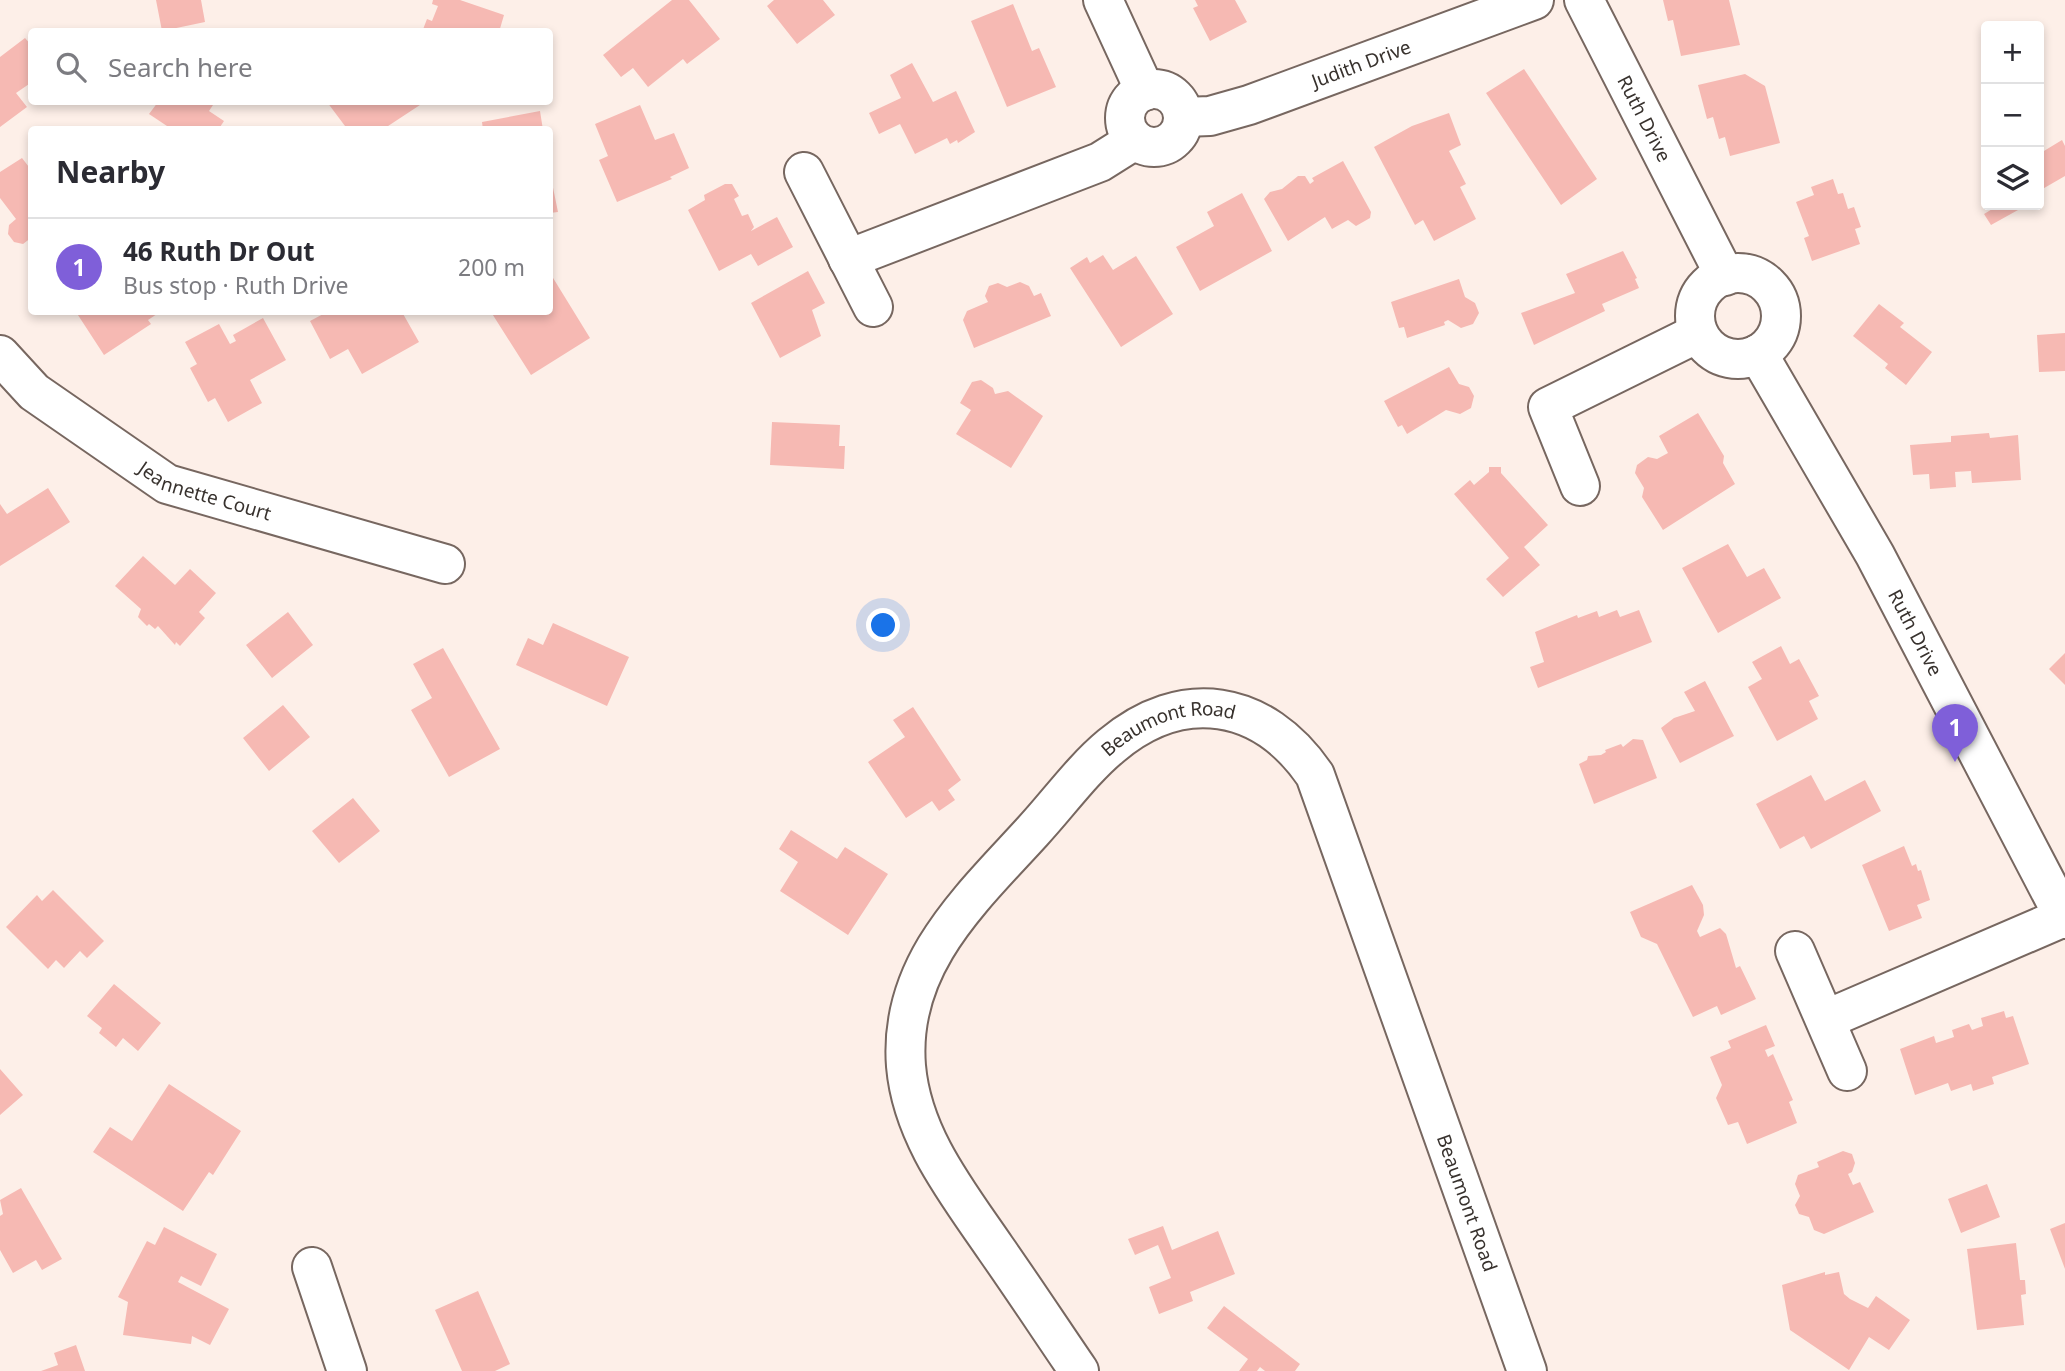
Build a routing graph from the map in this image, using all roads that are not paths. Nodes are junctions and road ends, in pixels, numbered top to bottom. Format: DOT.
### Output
graph roads {
  1 [pos="1103,0"];
  2 [pos="1534,0"];
  3 [pos="1584,0"];
  4 [pos="1145,91"];
  5 [pos="1184,117"];
  6 [pos="1135,140"];
  7 [pos="804,172"];
  8 [pos="848,259"];
  9 [pos="1725,276"];
  10 [pos="873,307"];
  11 [pos="1698,333"];
  12 [pos="1758,354"];
  13 [pos="0,355"];
  14 [pos="1580,486"];
  15 [pos="444,564"];
  16 [pos="2064,918"];
  17 [pos="1795,951"];
  18 [pos="1827,1019"];
  19 [pos="1847,1071"];
  20 [pos="312,1267"];
  21 [pos="347,1371"];
  22 [pos="1079,1371"];
  23 [pos="1527,1371"];
  1 -- 4 [label="street"];
  2 -- 5 [label="street, Judith Drive"];
  3 -- 9 [label="street, Ruth Drive"];
  4 -- 5 [label="street"];
  4 -- 6 [label="street"];
  5 -- 6 [label="street"];
  6 -- 8 [label="street"];
  7 -- 8 [label="street"];
  8 -- 10 [label="street"];
  9 -- 11 [label="street"];
  9 -- 12 [label="street"];
  11 -- 12 [label="street"];
  11 -- 14 [label="street"];
  12 -- 16 [label="street, Ruth Drive"];
  13 -- 15 [label="street, Jeannette Court"];
  16 -- 18 [label="street, Ruth Drive"];
  17 -- 18 [label="street"];
  18 -- 19 [label="street"];
  20 -- 21 [label="street"];
  22 -- 23 [label="street, Beaumont Road"];
}
